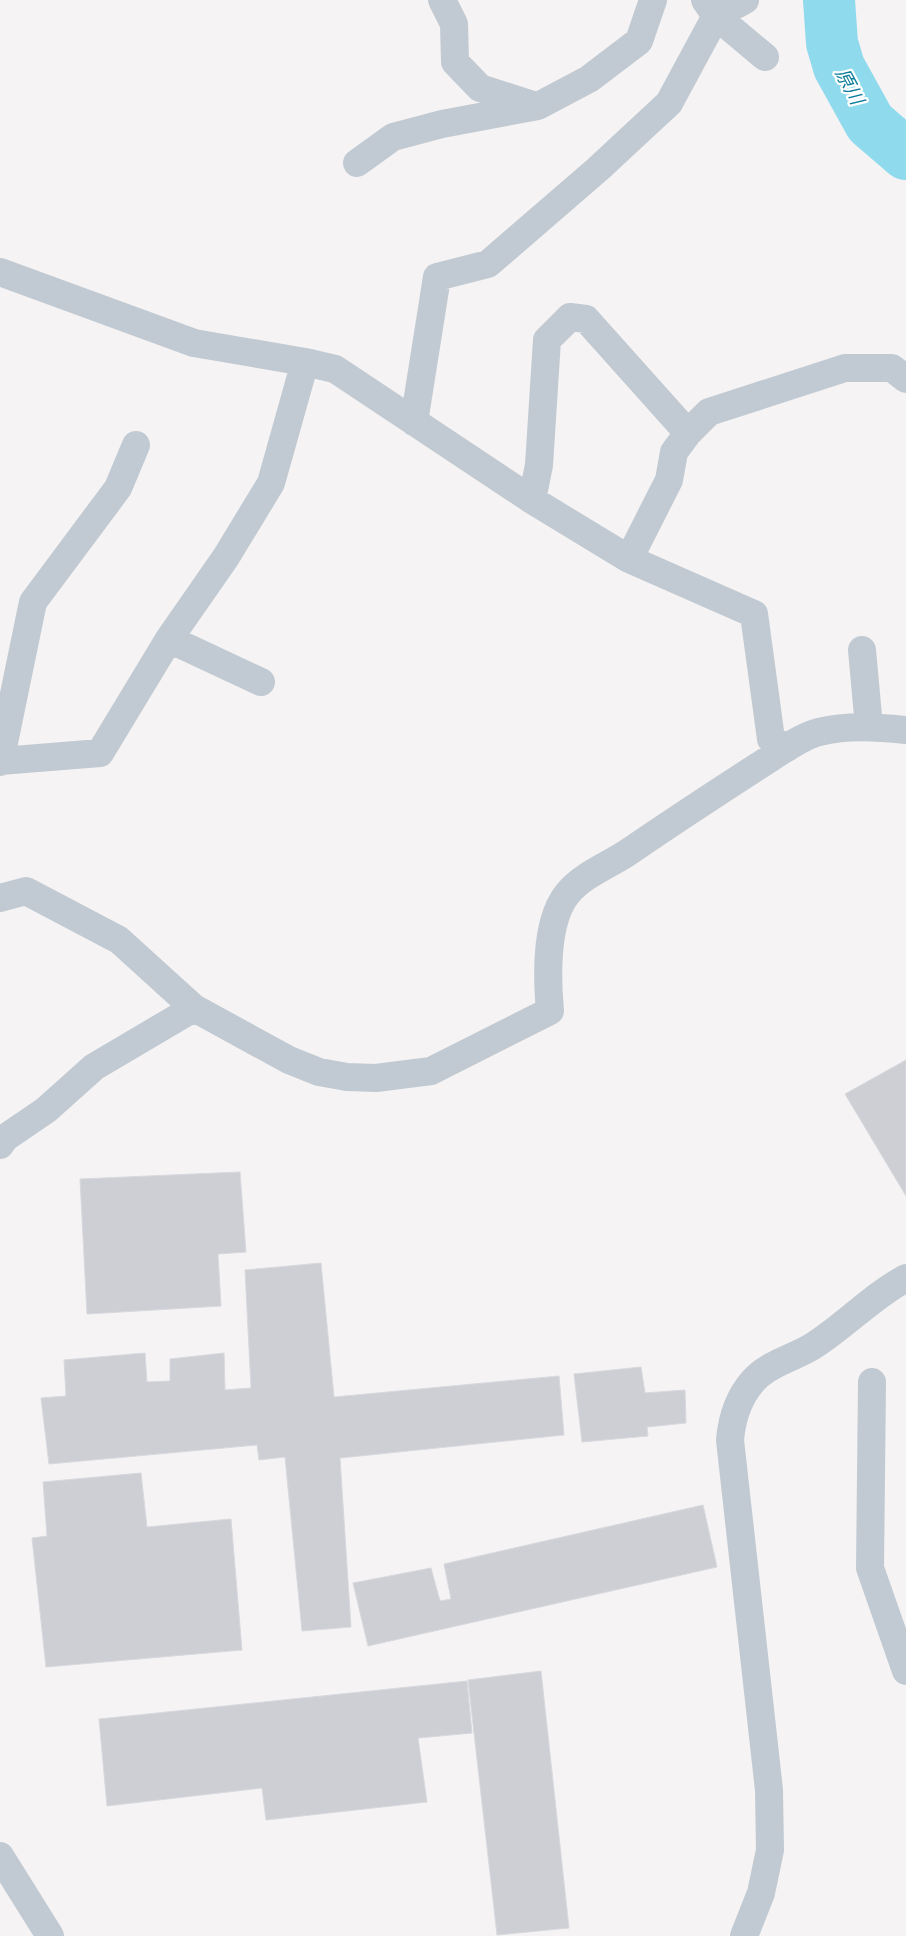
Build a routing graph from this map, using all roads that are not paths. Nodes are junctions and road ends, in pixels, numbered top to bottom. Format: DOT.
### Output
graph roads {
  1 [pos="442,0"];
  2 [pos="652,0"];
  3 [pos="745,0"];
  4 [pos="711,8"];
  5 [pos="765,57"];
  6 [pos="538,106"];
  7 [pos="357,163"];
  8 [pos="0,272"];
  9 [pos="305,362"];
  10 [pos="906,379"];
  11 [pos="414,422"];
  12 [pos="688,433"];
  13 [pos="136,445"];
  14 [pos="532,500"];
  15 [pos="629,559"];
  16 [pos="169,639"];
  17 [pos="862,650"];
  18 [pos="261,682"];
  19 [pos="869,726"];
  20 [pos="906,730"];
  21 [pos="787,748"];
  22 [pos="0,762"];
  23 [pos="0,898"];
  24 [pos="194,1008"];
  25 [pos="0,1145"];
  26 [pos="906,1278"];
  27 [pos="872,1382"];
  28 [pos="906,1671"];
  29 [pos="0,1856"];
  30 [pos="50,1936"];
  31 [pos="744,1936"];
  1 -- 6 [label="street"];
  2 -- 6 [label="street"];
  3 -- 4 [label="street"];
  4 -- 5 [label="street"];
  4 -- 11 [label="street"];
  6 -- 7 [label="street"];
  8 -- 9 [label="street"];
  9 -- 11 [label="street"];
  9 -- 16 [label="street"];
  10 -- 12 [label="street"];
  11 -- 14 [label="street"];
  12 -- 14 [label="street"];
  12 -- 15 [label="street"];
  13 -- 22 [label="street"];
  14 -- 15 [label="street"];
  15 -- 21 [label="street"];
  16 -- 18 [label="street"];
  16 -- 22 [label="street"];
  17 -- 19 [label="street"];
  19 -- 20 [label="street"];
  19 -- 21 [label="street"];
  21 -- 24 [label="street"];
  23 -- 24 [label="street"];
  24 -- 25 [label="street"];
  26 -- 31 [label="street"];
  27 -- 28 [label="street"];
  29 -- 30 [label="street"];
}
